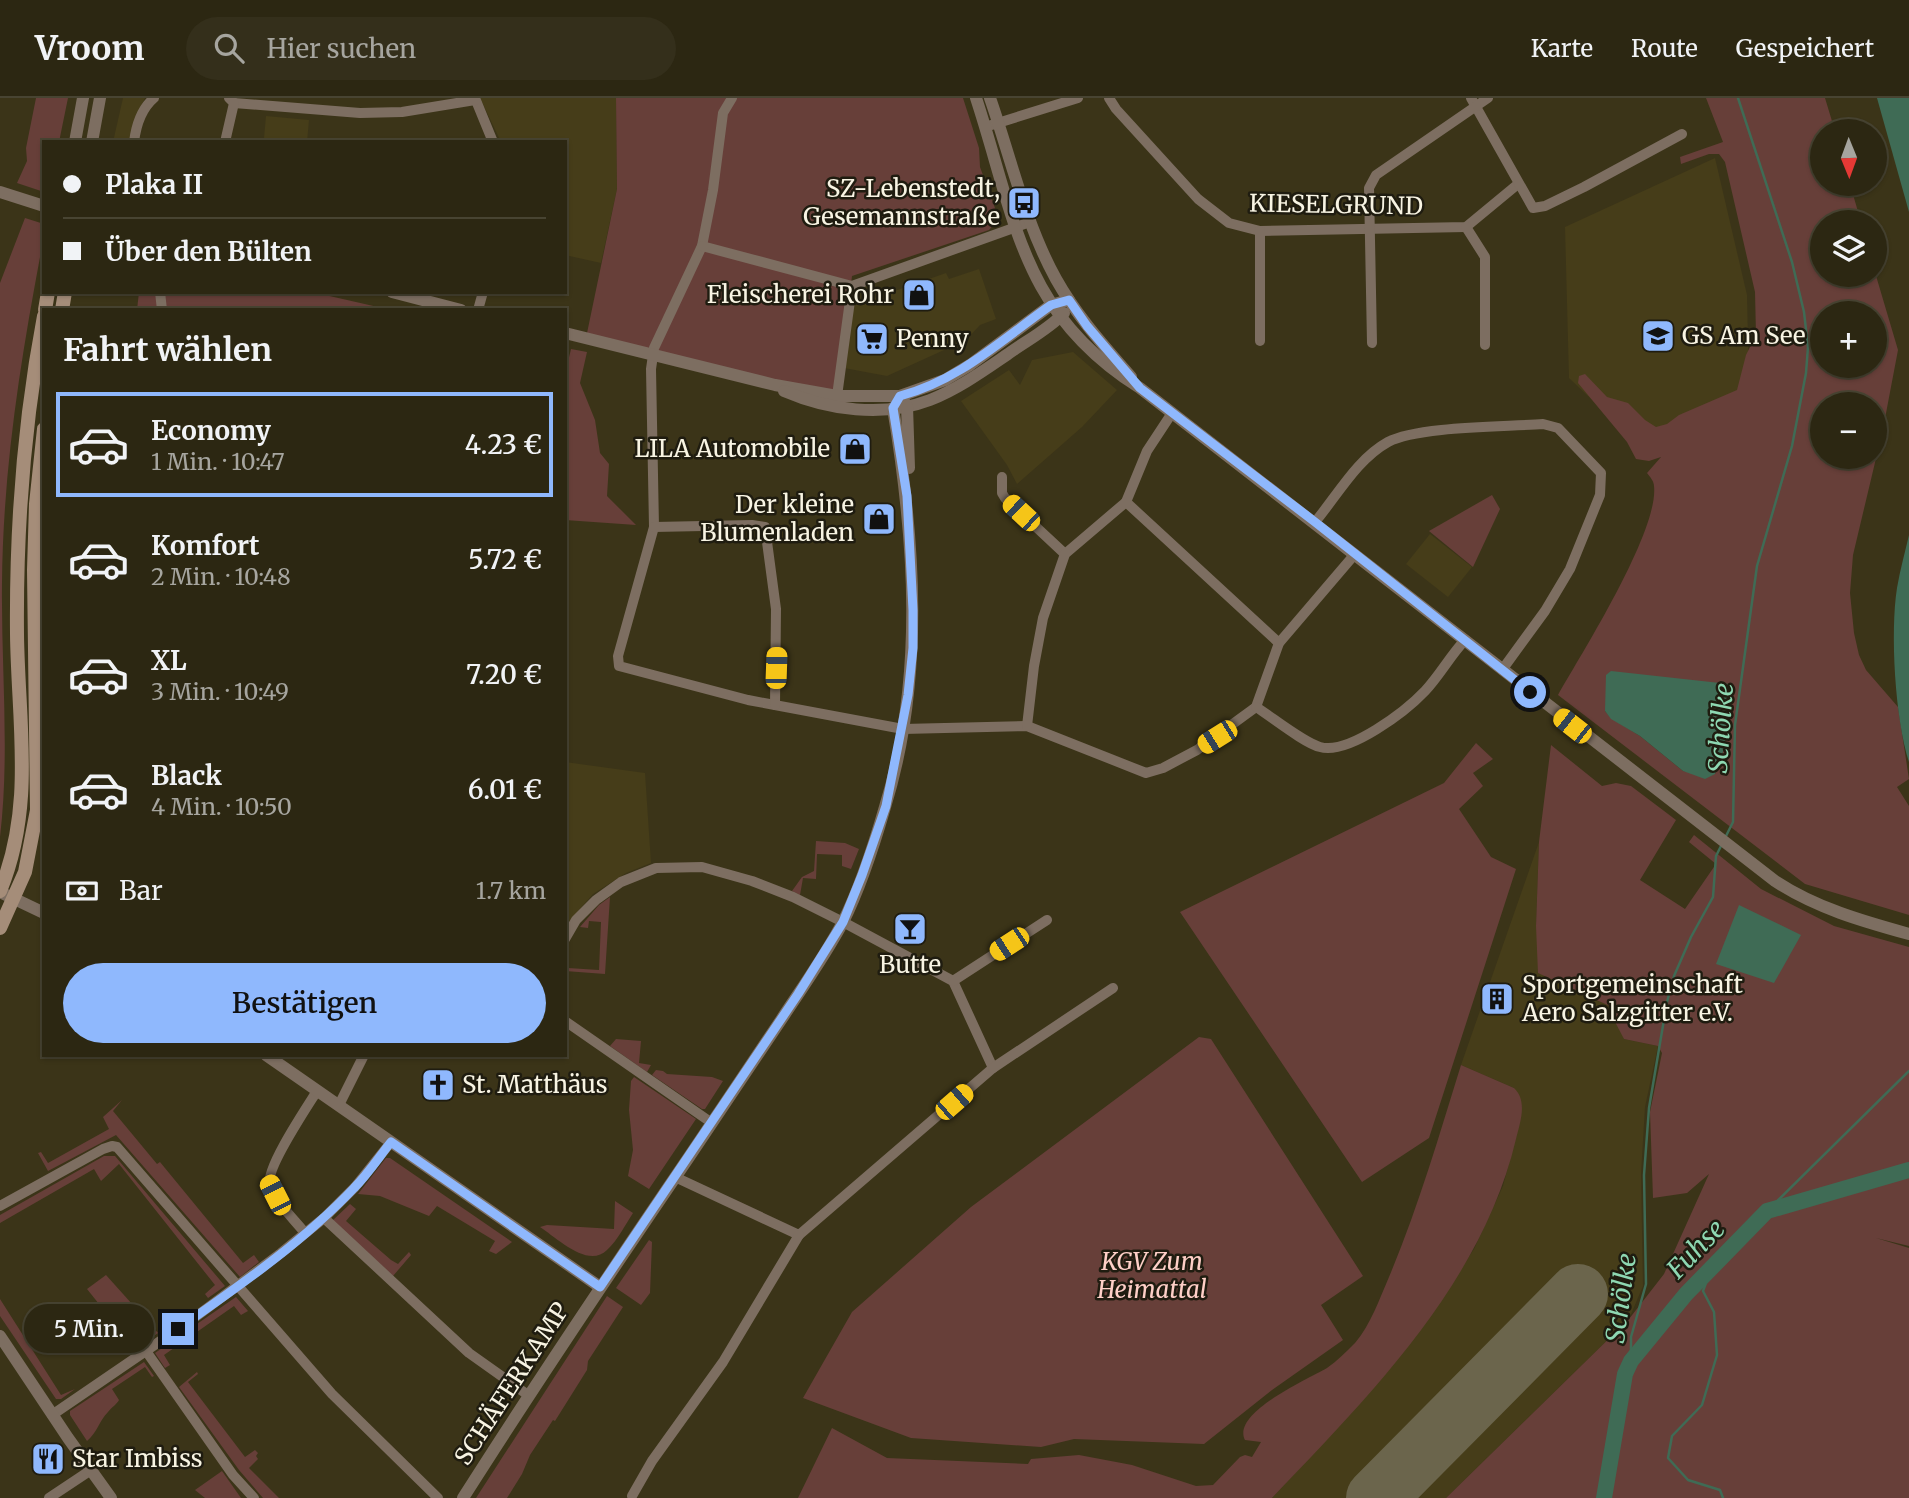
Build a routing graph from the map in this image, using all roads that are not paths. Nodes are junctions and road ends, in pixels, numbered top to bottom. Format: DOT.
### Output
graph roads {
  1 [pos="83,98"];
  2 [pos="100,98"];
  3 [pos="154,98"];
  4 [pos="732,98"];
  5 [pos="976,98"];
  6 [pos="990,98"];
  7 [pos="1078,98"];
  8 [pos="1109,98"];
  9 [pos="1488,98"];
  10 [pos="475,99"];
  11 [pos="232,101"];
  12 [pos="1474,102"];
  13 [pos="998,123"];
  14 [pos="985,127"];
  15 [pos="1682,134"];
  16 [pos="75,140"];
  17 [pos="92,140"];
  18 [pos="134,140"];
  19 [pos="225,140"];
  20 [pos="492,140"];
  21 [pos="1518,184"];
  22 [pos="0,192"];
  23 [pos="42,205"];
  24 [pos="1030,222"];
  25 [pos="1466,227"];
  26 [pos="1014,228"];
  27 [pos="1369,230"];
  28 [pos="1260,231"];
  29 [pos="702,246"];
  30 [pos="852,286"];
  31 [pos="398,294"];
  32 [pos="1069,300"];
  33 [pos="1051,305"];
  34 [pos="437,307"];
  35 [pos="1060,317"];
  36 [pos="42,330"];
  37 [pos="567,334"];
  38 [pos="1260,341"];
  39 [pos="1372,343"];
  40 [pos="1485,345"];
  41 [pos="653,355"];
  42 [pos="775,385"];
  43 [pos="1140,388"];
  44 [pos="837,394"];
  45 [pos="904,401"];
  46 [pos="893,408"];
  47 [pos="1172,413"];
  48 [pos="42,448"];
  49 [pos="1002,477"];
  50 [pos="907,496"];
  51 [pos="1126,502"];
  52 [pos="1315,522"];
  53 [pos="654,527"];
  54 [pos="1065,554"];
  55 [pos="1355,554"];
  56 [pos="18,569"];
  57 [pos="39,570"];
  58 [pos="1465,640"];
  59 [pos="1279,643"];
  60 [pos="1502,670"];
  61 [pos="775,705"];
  62 [pos="1256,707"];
  63 [pos="1027,726"];
  64 [pos="903,729"];
  65 [pos="0,892"];
  66 [pos="14,898"];
  67 [pos="42,912"];
  68 [pos="1047,920"];
  69 [pos="843,922"];
  70 [pos="0,928"];
  71 [pos="1909,934"];
  72 [pos="567,936"];
  73 [pos="953,981"];
  74 [pos="1113,988"];
  75 [pos="567,1022"];
  76 [pos="269,1057"];
  77 [pos="363,1057"];
  78 [pos="993,1068"];
  79 [pos="317,1091"];
  80 [pos="339,1105"];
  81 [pos="712,1123"];
  82 [pos="391,1142"];
  83 [pos="675,1177"];
  84 [pos="0,1206"];
  85 [pos="324,1217"];
  86 [pos="305,1233"];
  87 [pos="800,1235"];
  88 [pos="238,1287"];
  89 [pos="600,1287"];
  90 [pos="0,1336"];
  91 [pos="146,1351"];
  92 [pos="528,1395"];
  93 [pos="52,1415"];
  94 [pos="90,1470"];
  95 [pos="632,1496"];
  96 [pos="49,1498"];
  97 [pos="111,1498"];
  98 [pos="254,1498"];
  99 [pos="438,1498"];
  100 [pos="463,1498"];
  1 -- 16 [label="street"];
  2 -- 17 [label="street"];
  3 -- 18 [label="street"];
  4 -- 29 [label="street"];
  5 -- 14 [label="street"];
  6 -- 13 [label="street"];
  7 -- 13 [label="street"];
  8 -- 28 [label="street, KIESELGRUND"];
  9 -- 12 [label="street"];
  10 -- 11 [label="street"];
  10 -- 20 [label="street"];
  11 -- 19 [label="street"];
  12 -- 21 [label="street"];
  12 -- 27 [label="street"];
  13 -- 14 [label="street"];
  13 -- 24 [label="street"];
  14 -- 26 [label="street"];
  15 -- 21 [label="street"];
  21 -- 25 [label="street"];
  22 -- 23 [label="street"];
  24 -- 26 [label="street"];
  24 -- 32 [label="street"];
  25 -- 27 [label="street, KIESELGRUND"];
  25 -- 40 [label="street"];
  26 -- 30 [label="street"];
  26 -- 33 [label="street"];
  27 -- 28 [label="street, KIESELGRUND"];
  27 -- 39 [label="street"];
  28 -- 38 [label="street"];
  29 -- 30 [label="street"];
  29 -- 41 [label="street"];
  30 -- 44 [label="street"];
  31 -- 34 [label="street"];
  32 -- 33 [label="street"];
  32 -- 35 [label="street"];
  32 -- 43 [label="street"];
  33 -- 35 [label="street"];
  33 -- 45 [label="street"];
  35 -- 43 [label="street"];
  35 -- 45 [label="street"];
  36 -- 56 [label="main road"];
  37 -- 41 [label="street"];
  41 -- 42 [label="street"];
  41 -- 53 [label="street"];
  42 -- 44 [label="street"];
  42 -- 46 [label="street"];
  43 -- 47 [label="street"];
  44 -- 45 [label="street"];
  45 -- 46 [label="street"];
  45 -- 50 [label="street, SCHÄFERKAMP"];
  46 -- 50 [label="street, SCHÄFERKAMP"];
  47 -- 51 [label="street"];
  47 -- 52 [label="street"];
  48 -- 57 [label="main road"];
  49 -- 54 [label="street"];
  50 -- 64 [label="street, SCHÄFERKAMP"];
  51 -- 54 [label="street"];
  51 -- 59 [label="street"];
  52 -- 55 [label="street"];
  52 -- 60 [label="street"];
  53 -- 61 [label="street"];
  53 -- 61 [label="street"];
  54 -- 63 [label="street"];
  55 -- 58 [label="street"];
  55 -- 59 [label="street"];
  56 -- 57 [label="street"];
  56 -- 65 [label="main road"];
  57 -- 66 [label="main road"];
  58 -- 60 [label="street"];
  58 -- 62 [label="street"];
  59 -- 62 [label="street"];
  60 -- 71 [label="street"];
  61 -- 64 [label="street"];
  62 -- 63 [label="street"];
  63 -- 64 [label="street"];
  64 -- 69 [label="street, SCHÄFERKAMP"];
  65 -- 66 [label="street"];
  66 -- 67 [label="street"];
  66 -- 70 [label="main road"];
  68 -- 73 [label="street"];
  69 -- 72 [label="street"];
  69 -- 73 [label="street"];
  69 -- 81 [label="street, SCHÄFERKAMP"];
  73 -- 78 [label="street"];
  74 -- 78 [label="street"];
  75 -- 81 [label="street"];
  76 -- 79 [label="street"];
  77 -- 80 [label="street"];
  78 -- 87 [label="street"];
  79 -- 80 [label="street"];
  79 -- 86 [label="street"];
  80 -- 82 [label="street"];
  81 -- 83 [label="street, SCHÄFERKAMP"];
  82 -- 85 [label="street"];
  82 -- 89 [label="street"];
  83 -- 87 [label="street"];
  83 -- 89 [label="street, SCHÄFERKAMP"];
  84 -- 88 [label="street"];
  85 -- 86 [label="street"];
  85 -- 92 [label="street"];
  86 -- 88 [label="street"];
  87 -- 95 [label="street"];
  88 -- 91 [label="street"];
  88 -- 99 [label="street"];
  89 -- 92 [label="street, SCHÄFERKAMP"];
  90 -- 93 [label="street"];
  91 -- 93 [label="street"];
  91 -- 98 [label="street"];
  92 -- 100 [label="street, SCHÄFERKAMP"];
  93 -- 94 [label="street"];
  94 -- 96 [label="street"];
  94 -- 97 [label="street"];
}
